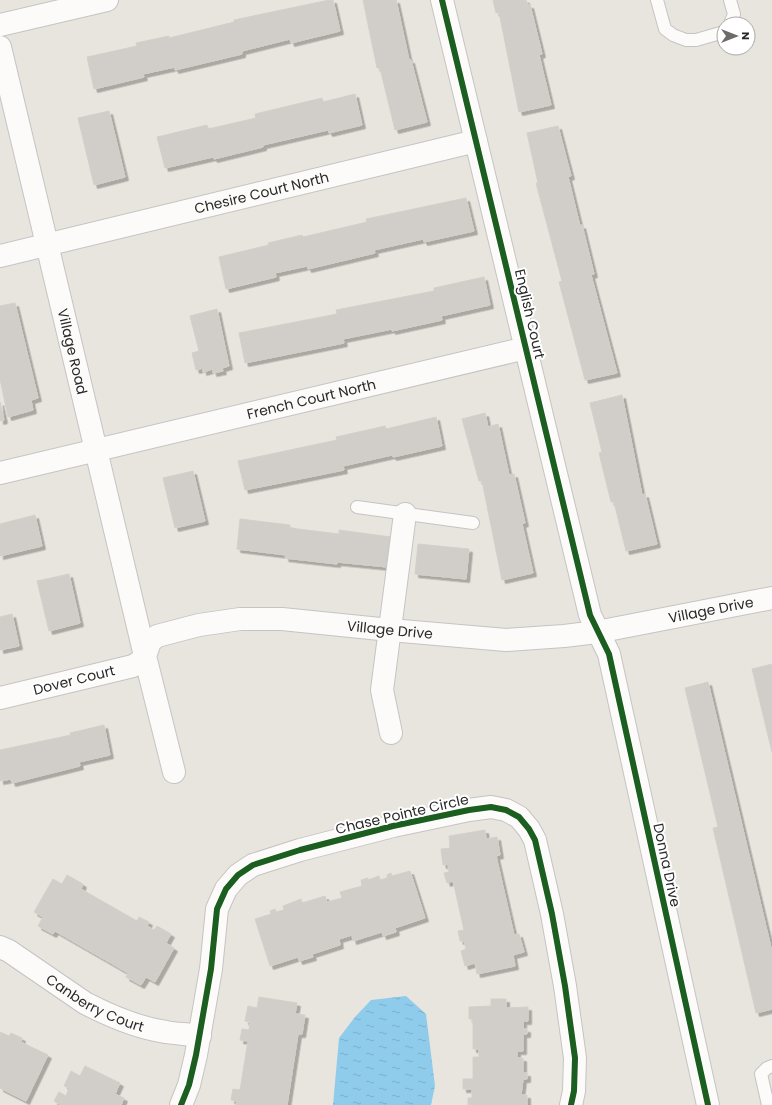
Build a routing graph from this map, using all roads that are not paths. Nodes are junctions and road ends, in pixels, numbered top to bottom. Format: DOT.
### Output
graph roads {
  1 [pos="107,0"];
  2 [pos="442,0"];
  3 [pos="656,0"];
  4 [pos="730,0"];
  5 [pos="733,16"];
  6 [pos="0,25"];
  7 [pos="716,34"];
  8 [pos="0,47"];
  9 [pos="476,142"];
  10 [pos="47,244"];
  11 [pos="0,256"];
  12 [pos="526,348"];
  13 [pos="96,450"];
  14 [pos="0,473"];
  15 [pos="357,507"];
  16 [pos="405,514"];
  17 [pos="473,523"];
  18 [pos="770,598"];
  19 [pos="390,630"];
  20 [pos="597,632"];
  21 [pos="145,656"];
  22 [pos="0,698"];
  23 [pos="391,733"];
  24 [pos="174,772"];
  25 [pos="0,947"];
  26 [pos="200,1036"];
  27 [pos="772,1066"];
  28 [pos="181,1105"];
  29 [pos="571,1105"];
  30 [pos="708,1105"];
  31 [pos="768,1105"];
  1 -- 6 [label="street"];
  2 -- 9 [label="street, English Court"];
  3 -- 7 [label="lane"];
  4 -- 5 [label="lane"];
  8 -- 10 [label="street, Village Road"];
  9 -- 10 [label="street, Chesire Court North"];
  9 -- 12 [label="street, English Court"];
  10 -- 11 [label="street, Chesire Court North"];
  10 -- 13 [label="street, Village Road"];
  12 -- 13 [label="street, French Court North"];
  12 -- 20 [label="street, English Court"];
  13 -- 14 [label="street, French Court North"];
  13 -- 21 [label="street, Village Road"];
  15 -- 16 [label="lane"];
  16 -- 17 [label="lane"];
  16 -- 19 [label="street"];
  18 -- 20 [label="street, Village Drive"];
  19 -- 20 [label="street, Village Drive"];
  19 -- 21 [label="street, Village Drive"];
  19 -- 23 [label="street"];
  20 -- 30 [label="street, Donna Drive"];
  21 -- 22 [label="street, Dover Court"];
  21 -- 24 [label="street"];
  25 -- 26 [label="street, Canberry Court"];
  26 -- 28 [label="street, Chase Pointe Circle"];
  26 -- 29 [label="street, Chase Pointe Circle"];
  27 -- 31 [label="lane"];
}
